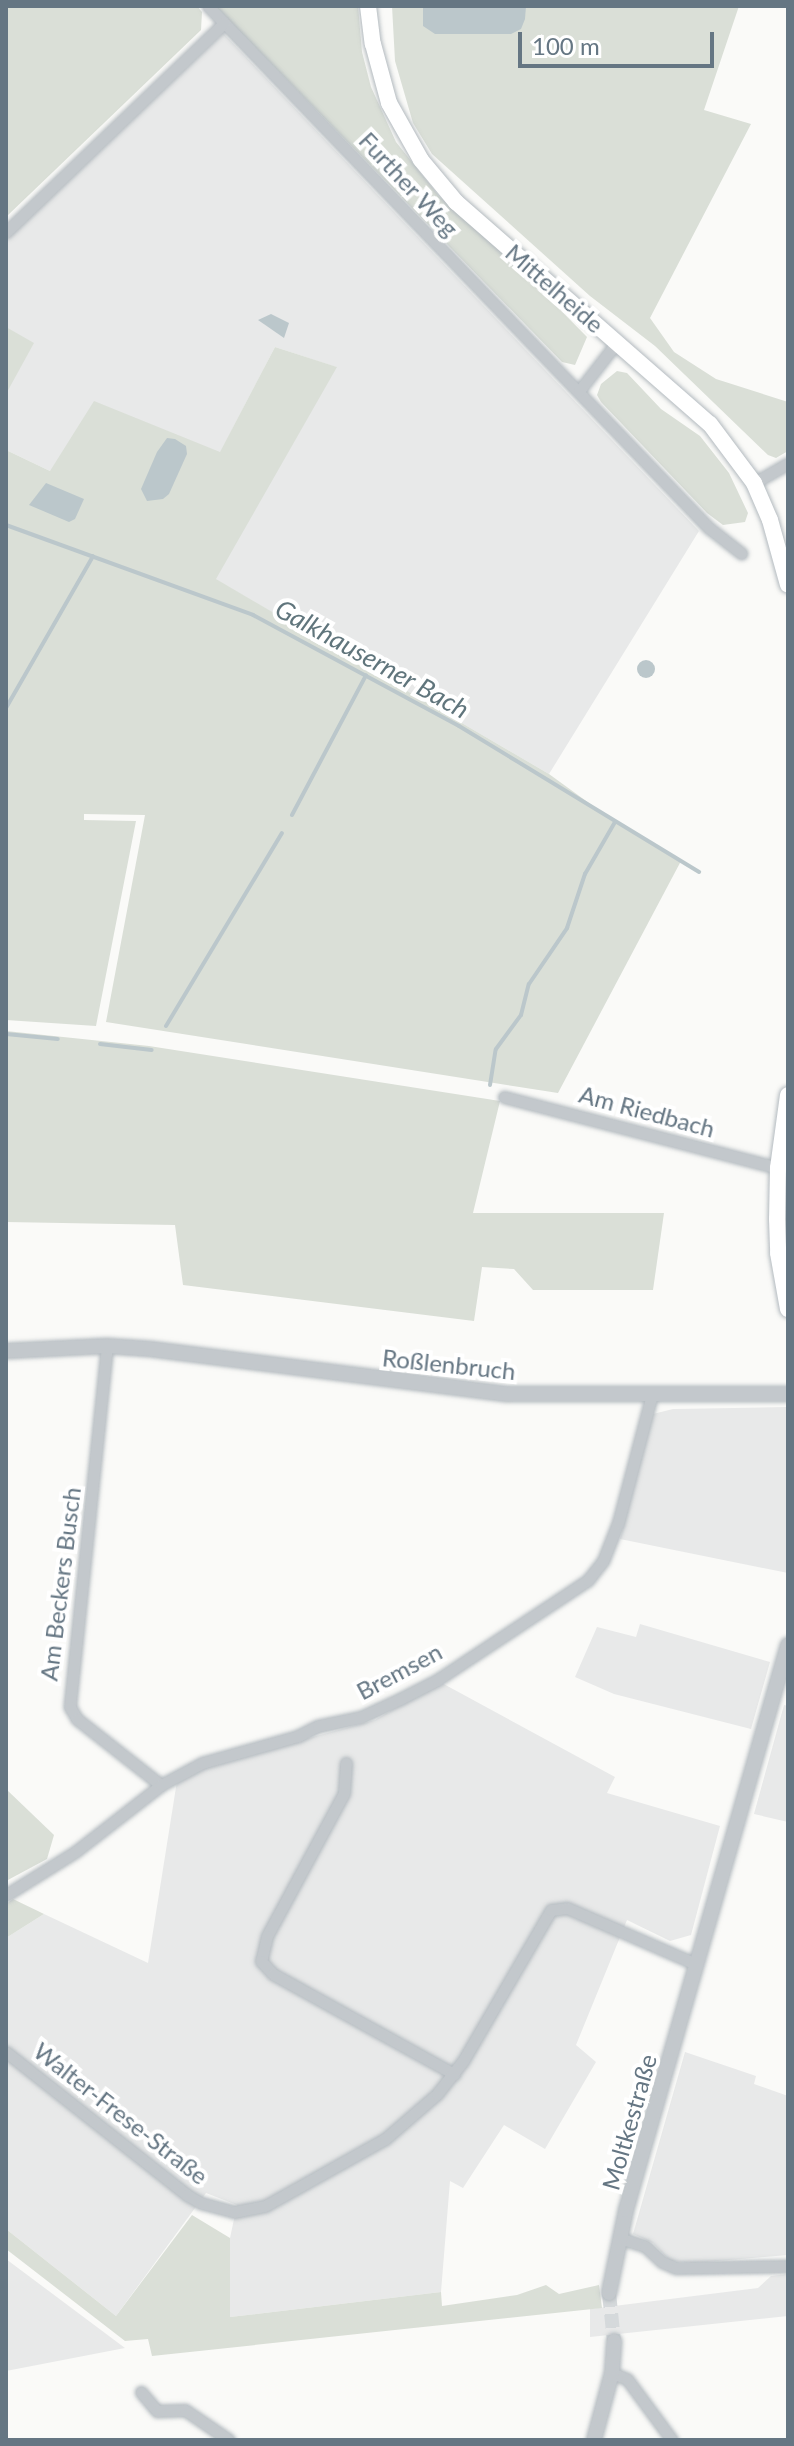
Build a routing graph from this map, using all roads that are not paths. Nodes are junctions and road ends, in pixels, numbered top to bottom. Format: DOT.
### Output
graph roads {
  1 [pos="208,6"];
  2 [pos="368,6"];
  3 [pos="378,6"];
  4 [pos="224,23"];
  5 [pos="381,75"];
  6 [pos="6,232"];
  7 [pos="617,342"];
  8 [pos="579,391"];
  9 [pos="788,463"];
  10 [pos="754,483"];
  11 [pos="741,553"];
  12 [pos="788,585"];
  13 [pos="788,1095"];
  14 [pos="504,1097"];
  15 [pos="778,1168"];
  16 [pos="788,1309"];
  17 [pos="107,1346"];
  18 [pos="6,1351"];
  19 [pos="652,1394"];
  20 [pos="788,1394"];
  21 [pos="788,1645"];
  22 [pos="346,1763"];
  23 [pos="161,1785"];
  24 [pos="6,1895"];
  25 [pos="696,1964"];
  26 [pos="6,2052"];
  27 [pos="454,2074"];
  28 [pos="619,2238"];
  29 [pos="788,2266"];
  30 [pos="609,2293"];
  31 [pos="614,2341"];
  32 [pos="612,2373"];
  33 [pos="141,2392"];
  34 [pos="229,2440"];
  35 [pos="594,2440"];
  36 [pos="672,2440"];
  1 -- 4 [label="street, Further Weg"];
  2 -- 5 [label="main road, Mittelheide"];
  3 -- 5 [label="main road, Mittelheide"];
  4 -- 6 [label="street"];
  4 -- 8 [label="street, Further Weg"];
  5 -- 7 [label="main road, Mittelheide"];
  7 -- 8 [label="street"];
  7 -- 10 [label="main road, Mittelheide"];
  8 -- 11 [label="street, Further Weg"];
  9 -- 10 [label="street"];
  10 -- 12 [label="main road, Mittelheide"];
  13 -- 15 [label="main road"];
  14 -- 15 [label="street, Am Riedbach"];
  15 -- 16 [label="main road"];
  17 -- 18 [label="street, Roßlenbruch"];
  17 -- 19 [label="street, Roßlenbruch"];
  17 -- 23 [label="street, Am Beckers Busch"];
  19 -- 20 [label="street, Roßlenbruch"];
  19 -- 23 [label="street, Bremsen"];
  21 -- 25 [label="street, Moltkestraße"];
  22 -- 27 [label="street"];
  23 -- 24 [label="street, Bremsen"];
  25 -- 27 [label="street, Walter-Frese-Straße"];
  25 -- 28 [label="street, Moltkestraße"];
  26 -- 27 [label="street, Walter-Frese-Straße"];
  28 -- 29 [label="street"];
  28 -- 30 [label="street, Moltkestraße"];
  31 -- 32 [label="street"];
  32 -- 35 [label="street"];
  32 -- 36 [label="street"];
  33 -- 34 [label="street"];
}
